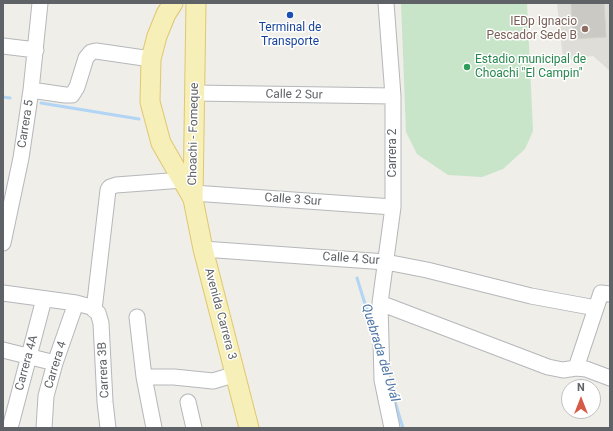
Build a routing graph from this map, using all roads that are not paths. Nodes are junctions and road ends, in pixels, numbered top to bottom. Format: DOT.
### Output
graph roads {
  1 [pos="40,3"];
  2 [pos="173,3"];
  3 [pos="196,3"];
  4 [pos="386,3"];
  5 [pos="3,46"];
  6 [pos="36,50"];
  7 [pos="151,59"];
  8 [pos="31,90"];
  9 [pos="194,94"];
  10 [pos="393,96"];
  11 [pos="190,191"];
  12 [pos="393,207"];
  13 [pos="3,243"];
  14 [pos="203,249"];
  15 [pos="386,262"];
  16 [pos="3,293"];
  17 [pos="606,293"];
  18 [pos="44,299"];
  19 [pos="76,303"];
  20 [pos="380,303"];
  21 [pos="596,308"];
  22 [pos="96,312"];
  23 [pos="137,317"];
  24 [pos="3,350"];
  25 [pos="29,356"];
  26 [pos="55,363"];
  27 [pos="576,368"];
  28 [pos="236,374"];
  29 [pos="144,377"];
  30 [pos="610,378"];
  31 [pos="188,402"];
  32 [pos="10,428"];
  33 [pos="44,428"];
  34 [pos="108,428"];
  35 [pos="154,428"];
  36 [pos="194,428"];
  37 [pos="249,428"];
  38 [pos="392,428"];
  1 -- 6 [label="street, Carrera 5"];
  2 -- 7 [label="main road, Choachi - Fomeque"];
  3 -- 9 [label="main road, Choachi - Fomeque"];
  4 -- 10 [label="street, Carrera 2"];
  5 -- 6 [label="street"];
  6 -- 8 [label="street, Carrera 5"];
  7 -- 8 [label="street"];
  7 -- 11 [label="main road, Choachi - Fomeque"];
  8 -- 13 [label="street, Carrera 5"];
  9 -- 10 [label="street, Calle 2 Sur"];
  9 -- 11 [label="main road, Choachi - Fomeque"];
  10 -- 12 [label="street, Carrera 2"];
  11 -- 12 [label="street, Calle 3 Sur"];
  11 -- 14 [label="main road, Avenida Carrera 3"];
  11 -- 22 [label="street, Calle 3 Sur"];
  12 -- 15 [label="street, Carrera 2"];
  14 -- 15 [label="street, Calle 4 Sur"];
  14 -- 28 [label="main road, Avenida Carrera 3"];
  15 -- 20 [label="street, Carrera 2"];
  15 -- 21 [label="street, Calle 4 Sur"];
  16 -- 18 [label="street"];
  17 -- 21 [label="street"];
  18 -- 19 [label="street"];
  18 -- 25 [label="street, Carrera 4A"];
  19 -- 22 [label="street"];
  19 -- 26 [label="street, Carrera 4"];
  20 -- 27 [label="street"];
  20 -- 38 [label="street, Carrera 2"];
  21 -- 27 [label="street"];
  22 -- 34 [label="street, Carrera 3B"];
  23 -- 29 [label="street"];
  24 -- 25 [label="street"];
  25 -- 26 [label="street"];
  25 -- 32 [label="street, Carrera 4A"];
  26 -- 33 [label="street, Carrera 4"];
  27 -- 30 [label="street"];
  28 -- 29 [label="street"];
  28 -- 37 [label="main road, Avenida Carrera 3"];
  29 -- 35 [label="street"];
  31 -- 36 [label="street"];
}
